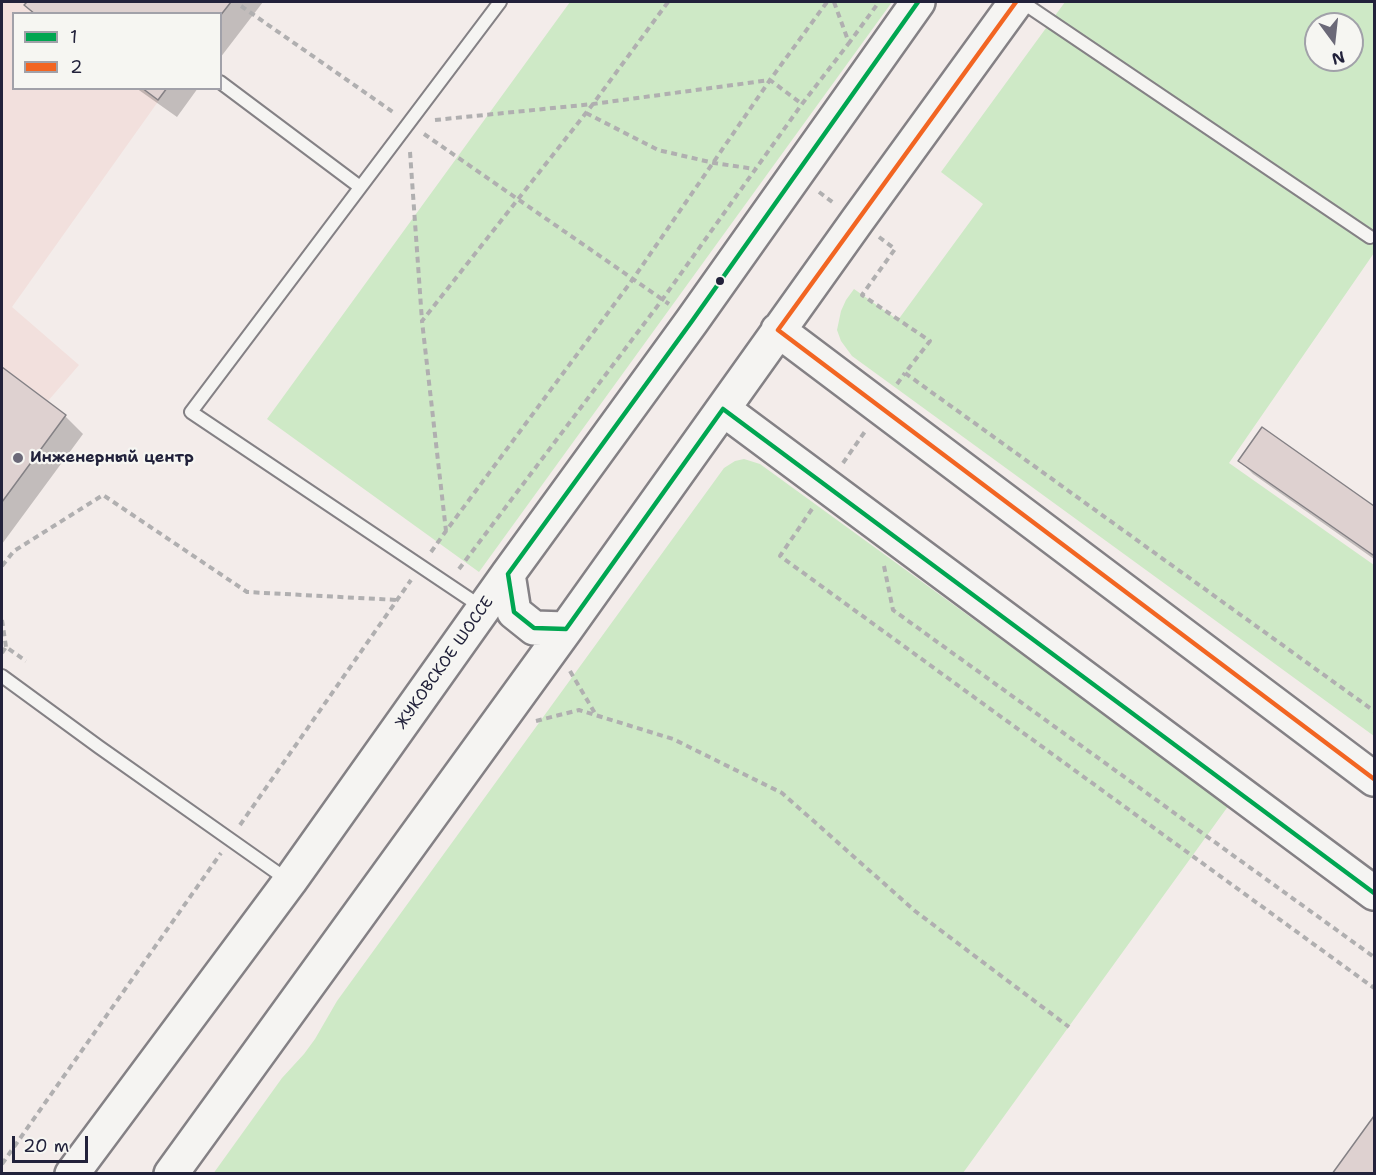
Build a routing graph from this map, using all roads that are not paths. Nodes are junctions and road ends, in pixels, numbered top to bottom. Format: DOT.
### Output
graph roads {
  1 [pos="500,2"];
  2 [pos="918,2"];
  3 [pos="1016,2"];
  4 [pos="1022,2"];
  5 [pos="989,15"];
  6 [pos="222,84"];
  7 [pos="360,187"];
  8 [pos="1370,237"];
  9 [pos="778,330"];
  10 [pos="723,409"];
  11 [pos="508,574"];
  12 [pos="484,608"];
  13 [pos="561,636"];
  14 [pos="2,676"];
  15 [pos="1374,779"];
  16 [pos="290,882"];
  17 [pos="1374,893"];
  18 [pos="72,1173"];
  19 [pos="171,1173"];
  1 -- 7 [label="lane"];
  2 -- 11 [label="main road, ЖУКОВСКОЕ ШОССЕ"];
  3 -- 5 [label="main road"];
  4 -- 8 [label="lane"];
  5 -- 9 [label="main road"];
  6 -- 7 [label="lane"];
  7 -- 12 [label="lane"];
  9 -- 10 [label="main road"];
  9 -- 15 [label="main road"];
  10 -- 13 [label="main road"];
  10 -- 17 [label="main road"];
  11 -- 12 [label="main road, ЖУКОВСКОЕ ШОССЕ"];
  11 -- 13 [label="main road"];
  12 -- 16 [label="main road, ЖУКОВСКОЕ ШОССЕ"];
  13 -- 19 [label="main road"];
  14 -- 16 [label="lane"];
  16 -- 18 [label="main road, ЖУКОВСКОЕ ШОССЕ"];
}
